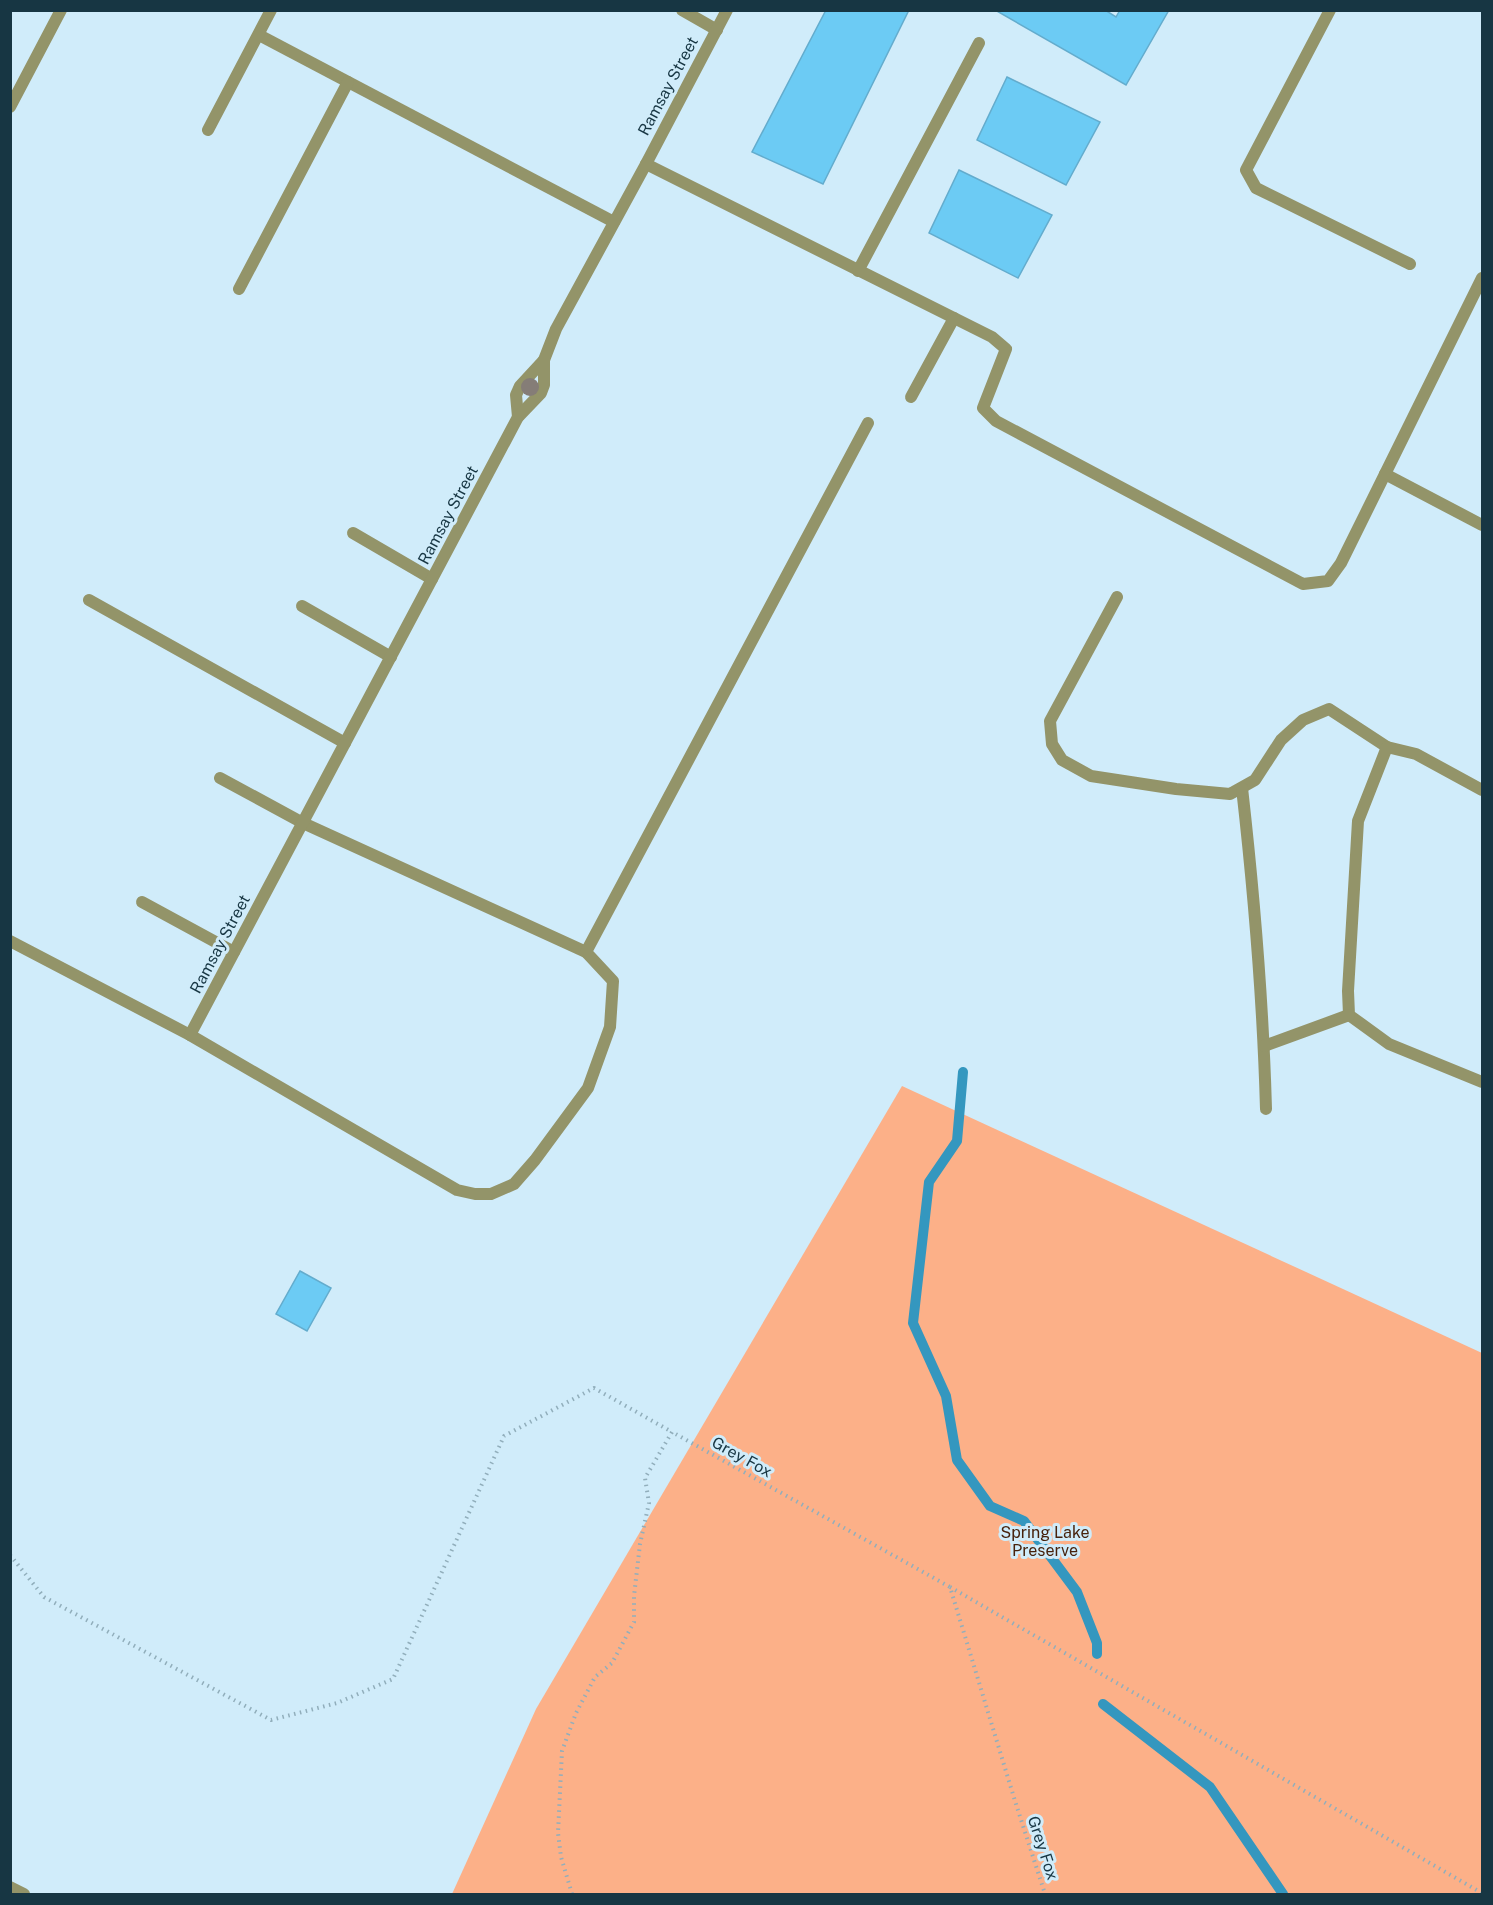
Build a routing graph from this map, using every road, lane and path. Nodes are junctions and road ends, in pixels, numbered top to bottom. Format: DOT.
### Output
graph roads {
  1 [pos="61,10"];
  2 [pos="271,10"];
  3 [pos="682,10"];
  4 [pos="727,10"];
  5 [pos="1330,10"];
  6 [pos="717,30"];
  7 [pos="259,35"];
  8 [pos="979,44"];
  9 [pos="348,82"];
  10 [pos="10,107"];
  11 [pos="208,130"];
  12 [pos="646,164"];
  13 [pos="614,222"];
  14 [pos="1410,264"];
  15 [pos="858,271"];
  16 [pos="1482,278"];
  17 [pos="238,289"];
  18 [pos="1470,303"];
  19 [pos="1482,309"];
  20 [pos="954,318"];
  21 [pos="544,360"];
  22 [pos="911,397"];
  23 [pos="518,417"];
  24 [pos="868,423"];
  25 [pos="1385,474"];
  26 [pos="1482,525"];
  27 [pos="352,533"];
  28 [pos="432,579"];
  29 [pos="1117,597"];
  30 [pos="89,600"];
  31 [pos="302,606"];
  32 [pos="391,657"];
  33 [pos="345,743"];
  34 [pos="1387,747"];
  35 [pos="220,778"];
  36 [pos="1242,788"];
  37 [pos="1482,790"];
  38 [pos="303,823"];
  39 [pos="142,902"];
  40 [pos="10,941"];
  41 [pos="234,952"];
  42 [pos="586,952"];
  43 [pos="1349,1015"];
  44 [pos="190,1035"];
  45 [pos="1264,1046"];
  46 [pos="1482,1082"];
  47 [pos="1266,1109"];
  48 [pos="672,1432"];
  49 [pos="10,1555"];
  50 [pos="950,1587"];
  51 [pos="10,1887"];
  52 [pos="1482,1893"];
  53 [pos="24,1894"];
  54 [pos="572,1894"];
  55 [pos="1045,1894"];
  1 -- 10 [label="street"];
  2 -- 7 [label="street"];
  3 -- 6 [label="street"];
  4 -- 6 [label="street, Ramsay Street"];
  5 -- 14 [label="street"];
  6 -- 12 [label="street, Ramsay Street"];
  7 -- 9 [label="street"];
  7 -- 11 [label="street"];
  8 -- 15 [label="street"];
  9 -- 13 [label="street"];
  9 -- 17 [label="street"];
  12 -- 13 [label="street, Ramsay Street"];
  12 -- 15 [label="street"];
  13 -- 21 [label="street, Ramsay Street"];
  15 -- 20 [label="street"];
  16 -- 18 [label="street"];
  18 -- 19 [label="street"];
  18 -- 25 [label="street"];
  20 -- 22 [label="street"];
  20 -- 25 [label="street"];
  21 -- 23 [label="street, Ramsay Street"];
  21 -- 23 [label="street"];
  23 -- 28 [label="street, Ramsay Street"];
  24 -- 42 [label="street"];
  25 -- 26 [label="street"];
  27 -- 28 [label="street"];
  28 -- 32 [label="street, Ramsay Street"];
  29 -- 36 [label="street"];
  30 -- 33 [label="street"];
  31 -- 32 [label="street"];
  32 -- 33 [label="street, Ramsay Street"];
  33 -- 38 [label="street, Ramsay Street"];
  34 -- 36 [label="street"];
  34 -- 37 [label="street"];
  34 -- 43 [label="street"];
  35 -- 38 [label="street"];
  36 -- 45 [label="street"];
  38 -- 41 [label="street, Ramsay Street"];
  38 -- 42 [label="street"];
  39 -- 41 [label="street"];
  40 -- 44 [label="street"];
  41 -- 44 [label="street, Ramsay Street"];
  42 -- 44 [label="street"];
  43 -- 45 [label="street"];
  43 -- 46 [label="street"];
  45 -- 47 [label="street"];
  48 -- 49 [label="path, Grey Fox"];
  48 -- 50 [label="path, Grey Fox"];
  48 -- 54 [label="path"];
  50 -- 52 [label="path"];
  50 -- 55 [label="path, Grey Fox"];
  51 -- 53 [label="street"];
}
